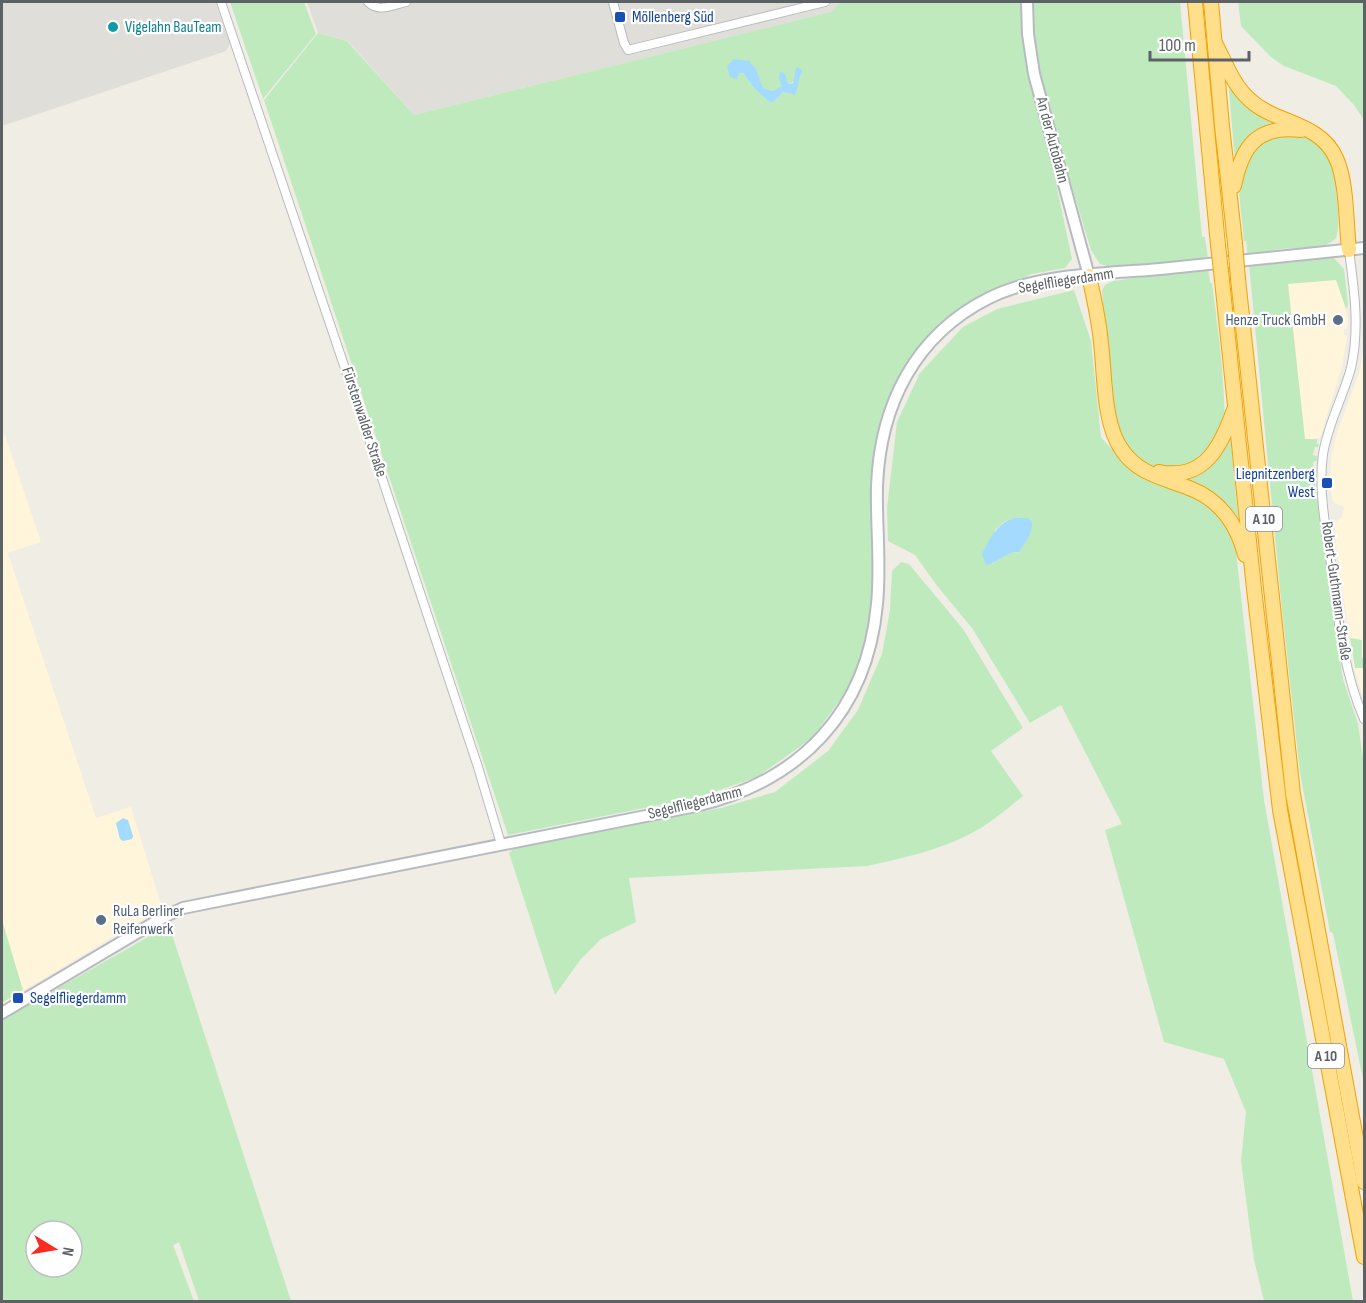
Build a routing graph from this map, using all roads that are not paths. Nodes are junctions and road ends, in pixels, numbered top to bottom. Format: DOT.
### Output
graph roads {
  1 [pos="222,2"];
  2 [pos="368,2"];
  3 [pos="406,2"];
  4 [pos="613,2"];
  5 [pos="825,2"];
  6 [pos="1027,2"];
  7 [pos="1195,2"];
  8 [pos="1211,2"];
  9 [pos="1216,45"];
  10 [pos="1309,130"];
  11 [pos="1231,199"];
  12 [pos="1365,248"];
  13 [pos="1349,250"];
  14 [pos="1089,276"];
  15 [pos="1236,405"];
  16 [pos="1142,469"];
  17 [pos="1254,589"];
  18 [pos="1365,719"];
  19 [pos="501,844"];
  20 [pos="2,1013"];
  21 [pos="1365,1182"];
  22 [pos="1365,1257"];
  1 -- 19 [label="street, Fürstenwalder Straße"];
  2 -- 3 [label="street"];
  4 -- 5 [label="street"];
  6 -- 14 [label="street, An der Autobahn"];
  7 -- 15 [label="highway, A 10, bridge"];
  8 -- 9 [label="highway, A 10"];
  9 -- 10 [label="highway"];
  9 -- 11 [label="highway, A 10"];
  10 -- 11 [label="highway"];
  10 -- 13 [label="highway"];
  11 -- 21 [label="highway, A 10, bridge"];
  12 -- 13 [label="street, Segelfliegerdamm"];
  13 -- 14 [label="street, Segelfliegerdamm"];
  13 -- 18 [label="street, Robert-Guthmann-Straße"];
  14 -- 16 [label="highway"];
  14 -- 19 [label="street, Segelfliegerdamm"];
  15 -- 16 [label="highway"];
  15 -- 17 [label="highway, A 10"];
  16 -- 17 [label="highway"];
  17 -- 22 [label="highway, A 10"];
  19 -- 20 [label="street, Segelfliegerdamm"];
}
